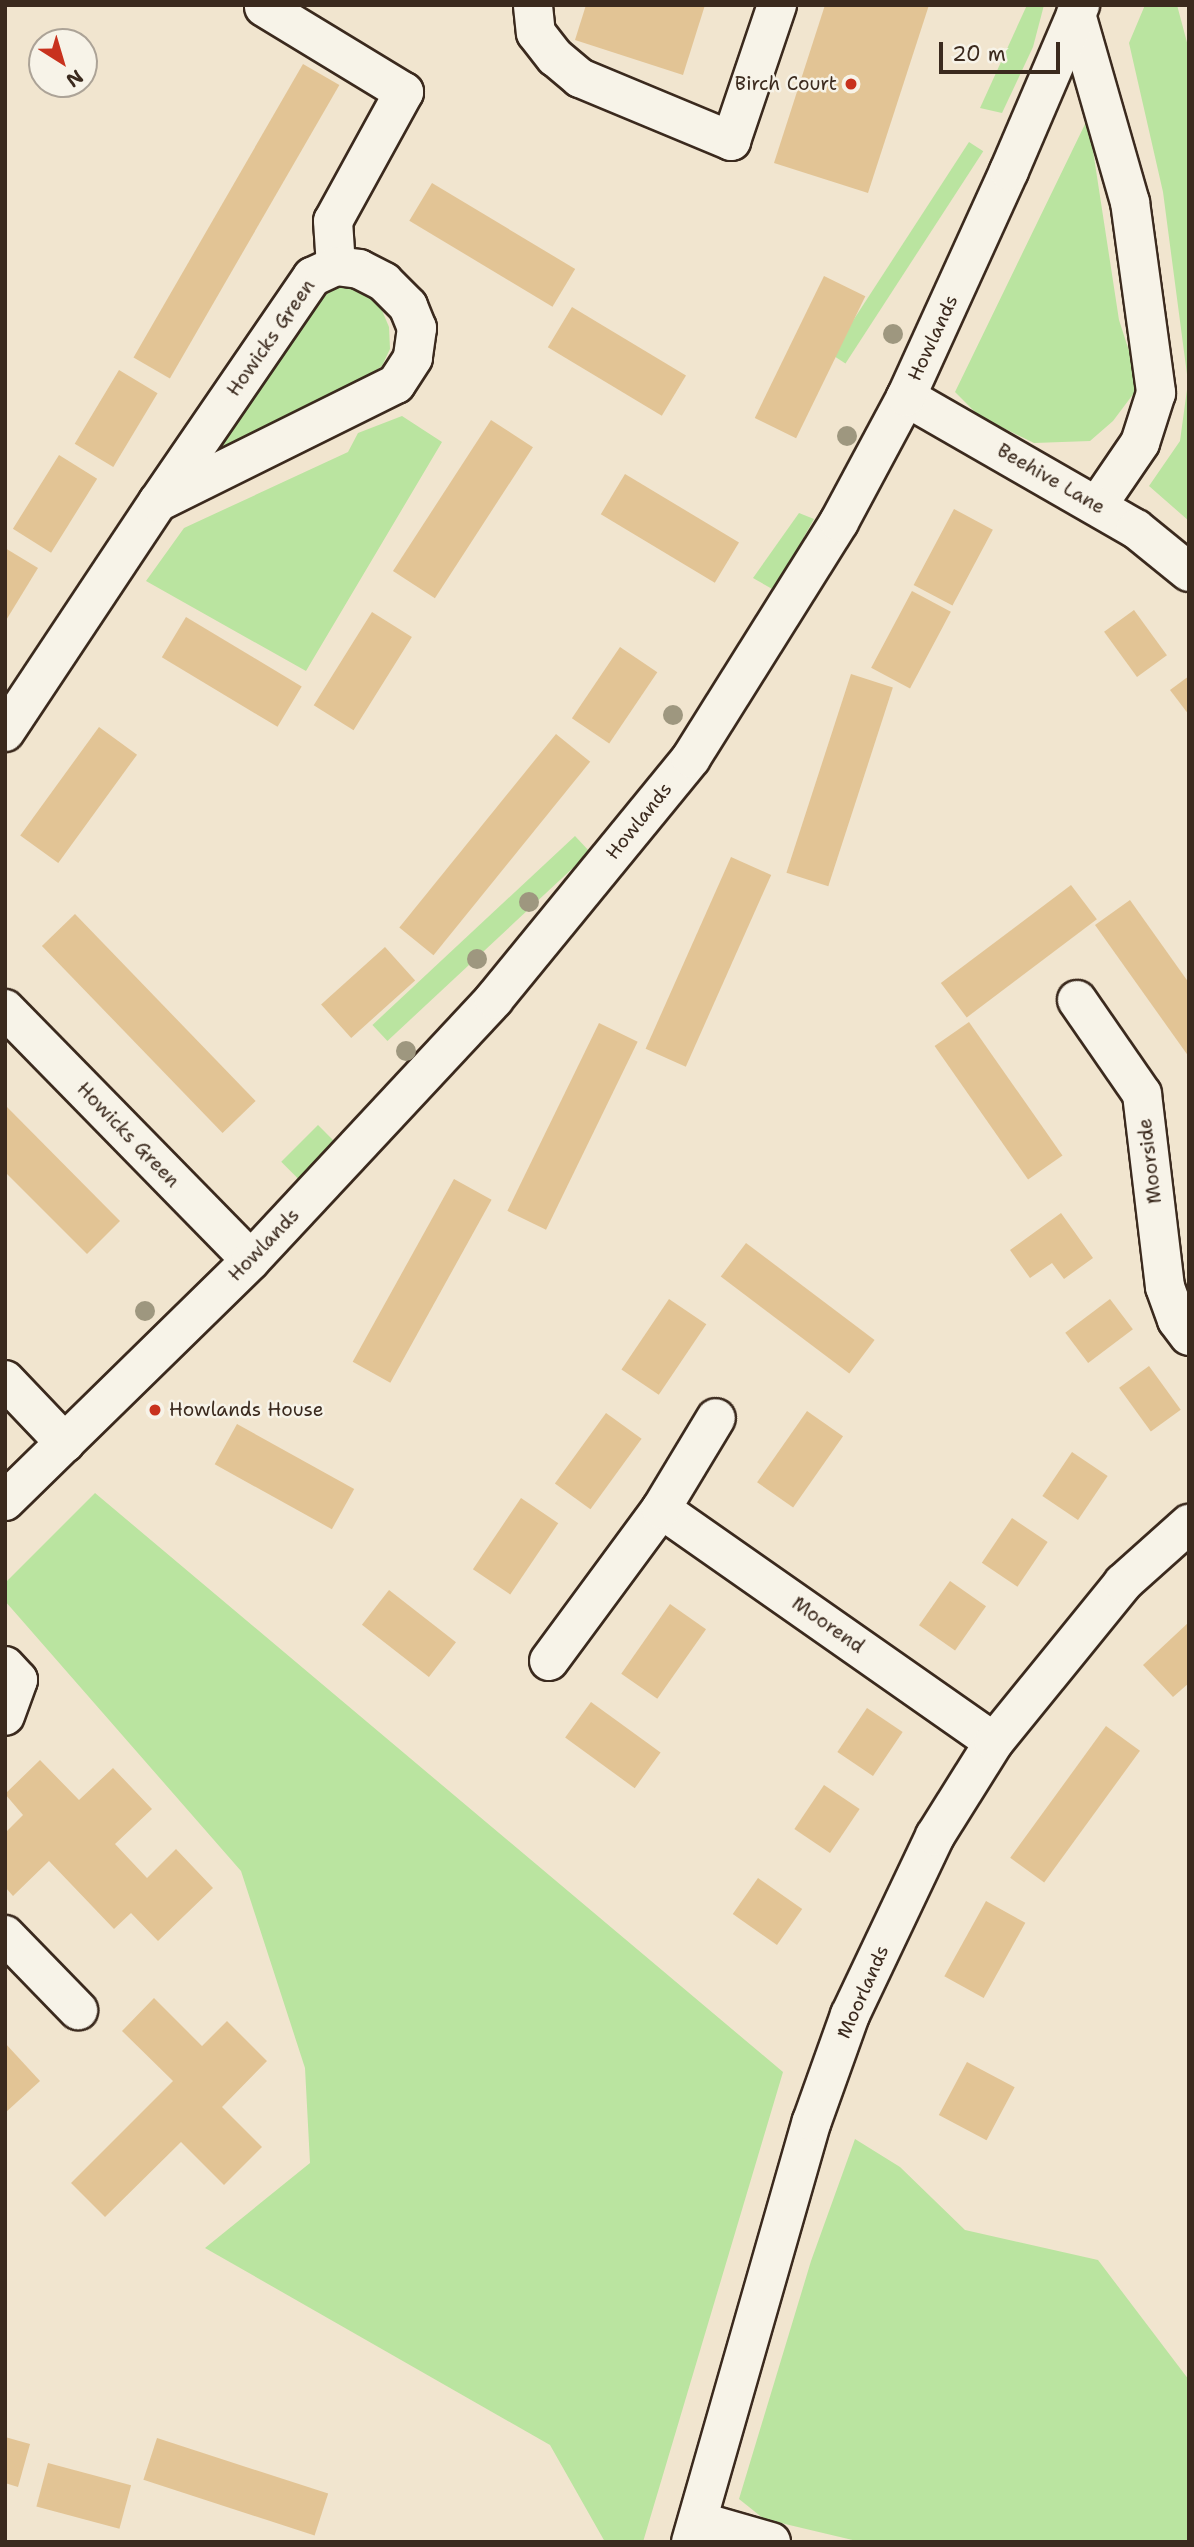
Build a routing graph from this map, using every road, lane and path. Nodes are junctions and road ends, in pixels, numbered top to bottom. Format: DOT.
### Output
graph roads {
  1 [pos="777,5"];
  2 [pos="532,6"];
  3 [pos="264,7"];
  4 [pos="1078,10"];
  5 [pos="337,266"];
  6 [pos="905,397"];
  7 [pos="158,502"];
  8 [pos="1097,506"];
  9 [pos="1189,572"];
  10 [pos="5,732"];
  11 [pos="1077,1000"];
  12 [pos="5,1009"];
  13 [pos="251,1260"];
  14 [pos="1189,1336"];
  15 [pos="5,1380"];
  16 [pos="716,1418"];
  17 [pos="65,1443"];
  18 [pos="5,1501"];
  19 [pos="662,1509"];
  20 [pos="1189,1524"];
  21 [pos="549,1661"];
  22 [pos="5,1666"];
  23 [pos="5,1716"];
  24 [pos="994,1742"];
  25 [pos="5,1935"];
  26 [pos="78,2010"];
  27 [pos="695,2531"];
  28 [pos="771,2542"];
  1 -- 2 [label="street"];
  3 -- 5 [label="street"];
  4 -- 6 [label="street, Howlands"];
  4 -- 8 [label="street"];
  5 -- 7 [label="street, Howicks Green"];
  5 -- 7 [label="street, Howicks Green"];
  6 -- 8 [label="street, Beehive Lane"];
  6 -- 13 [label="street, Howlands"];
  7 -- 10 [label="street, Howicks Green"];
  8 -- 9 [label="street, Beehive Lane"];
  11 -- 14 [label="street, Moorside"];
  12 -- 13 [label="street, Howicks Green"];
  13 -- 17 [label="street, Howlands"];
  15 -- 17 [label="street"];
  16 -- 19 [label="street"];
  17 -- 18 [label="street, Howlands"];
  19 -- 21 [label="street"];
  19 -- 24 [label="street, Moorend"];
  20 -- 24 [label="street, Moorlands"];
  22 -- 23 [label="street"];
  24 -- 27 [label="street, Moorlands"];
  25 -- 26 [label="street"];
  27 -- 28 [label="street"];
}
